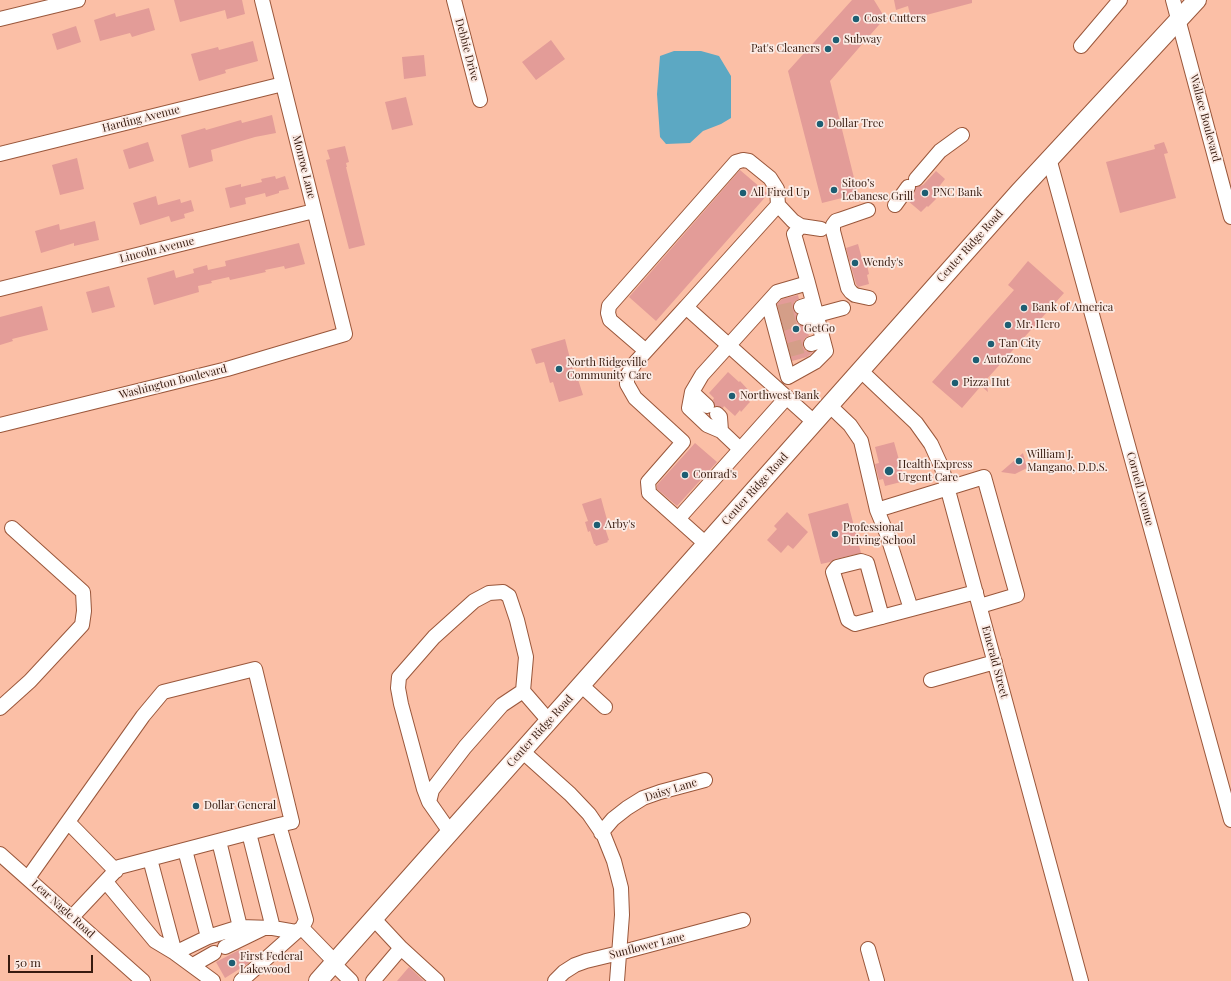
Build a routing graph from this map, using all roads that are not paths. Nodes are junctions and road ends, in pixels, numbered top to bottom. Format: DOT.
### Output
graph roads {
  1 [pos="78,0"];
  2 [pos="262,0"];
  3 [pos="454,0"];
  4 [pos="1120,0"];
  5 [pos="1173,0"];
  6 [pos="1196,0"];
  7 [pos="0,19"];
  8 [pos="1179,20"];
  9 [pos="1081,46"];
  10 [pos="283,84"];
  11 [pos="480,100"];
  12 [pos="962,135"];
  13 [pos="0,154"];
  14 [pos="1049,158"];
  15 [pos="778,205"];
  16 [pos="895,205"];
  17 [pos="868,210"];
  18 [pos="314,211"];
  19 [pos="1231,216"];
  20 [pos="801,226"];
  21 [pos="822,229"];
  22 [pos="808,283"];
  23 [pos="0,289"];
  24 [pos="869,298"];
  25 [pos="686,307"];
  26 [pos="843,308"];
  27 [pos="810,312"];
  28 [pos="775,316"];
  29 [pos="345,334"];
  30 [pos="729,346"];
  31 [pos="646,351"];
  32 [pos="860,370"];
  33 [pos="788,377"];
  34 [pos="692,392"];
  35 [pos="782,393"];
  36 [pos="829,405"];
  37 [pos="814,422"];
  38 [pos="0,425"];
  39 [pos="721,431"];
  40 [pos="740,449"];
  41 [pos="948,487"];
  42 [pos="877,510"];
  43 [pos="678,519"];
  44 [pos="12,528"];
  45 [pos="706,544"];
  46 [pos="978,599"];
  47 [pos="911,609"];
  48 [pos="882,617"];
  49 [pos="995,662"];
  50 [pos="931,680"];
  51 [pos="581,685"];
  52 [pos="523,690"];
  53 [pos="605,706"];
  54 [pos="0,708"];
  55 [pos="549,721"];
  56 [pos="522,751"];
  57 [pos="705,780"];
  58 [pos="429,802"];
  59 [pos="1231,820"];
  60 [pos="68,822"];
  61 [pos="279,825"];
  62 [pos="450,832"];
  63 [pos="249,833"];
  64 [pos="601,833"];
  65 [pos="219,841"];
  66 [pos="185,850"];
  67 [pos="0,854"];
  68 [pos="150,859"];
  69 [pos="116,871"];
  70 [pos="28,878"];
  71 [pos="106,882"];
  72 [pos="72,917"];
  73 [pos="373,918"];
  74 [pos="743,920"];
  75 [pos="240,927"];
  76 [pos="268,928"];
  77 [pos="299,930"];
  78 [pos="208,937"];
  79 [pos="401,948"];
  80 [pos="868,949"];
  81 [pos="175,953"];
  82 [pos="619,953"];
  83 [pos="334,962"];
  84 [pos="193,965"];
  85 [pos="143,981"];
  86 [pos="214,981"];
  87 [pos="241,981"];
  88 [pos="318,981"];
  89 [pos="351,981"];
  90 [pos="373,981"];
  91 [pos="437,981"];
  92 [pos="555,981"];
  93 [pos="617,981"];
  94 [pos="877,981"];
  95 [pos="1081,981"];
  1 -- 7 [label="street"];
  2 -- 10 [label="street, Monroe Lane"];
  3 -- 11 [label="street, Debbie Drive"];
  4 -- 9 [label="street"];
  5 -- 8 [label="street, Wallace Boulevard"];
  6 -- 8 [label="main road, Center Ridge Road"];
  8 -- 14 [label="main road, Center Ridge Road"];
  8 -- 19 [label="street, Wallace Boulevard"];
  10 -- 13 [label="street, Harding Avenue"];
  10 -- 18 [label="street, Monroe Lane"];
  12 -- 16 [label="street"];
  14 -- 32 [label="main road, Center Ridge Road"];
  14 -- 59 [label="street, Cornell Avenue"];
  15 -- 20 [label="street"];
  15 -- 25 [label="street"];
  15 -- 31 [label="street"];
  17 -- 24 [label="street"];
  18 -- 23 [label="street, Lincoln Avenue"];
  18 -- 29 [label="street, Monroe Lane"];
  20 -- 21 [label="street"];
  20 -- 22 [label="street"];
  22 -- 27 [label="street"];
  22 -- 28 [label="street"];
  25 -- 30 [label="street"];
  25 -- 31 [label="street"];
  26 -- 27 [label="street"];
  27 -- 33 [label="street"];
  28 -- 30 [label="street"];
  28 -- 33 [label="street"];
  29 -- 38 [label="street, Washington Boulevard"];
  30 -- 34 [label="street"];
  30 -- 35 [label="street"];
  31 -- 43 [label="street"];
  32 -- 36 [label="main road, Center Ridge Road"];
  32 -- 41 [label="street, Emerald Street"];
  33 -- 35 [label="street"];
  34 -- 39 [label="street"];
  34 -- 39 [label="street"];
  35 -- 37 [label="street"];
  35 -- 40 [label="street"];
  36 -- 37 [label="main road, Center Ridge Road"];
  36 -- 42 [label="street"];
  37 -- 45 [label="main road, Center Ridge Road"];
  39 -- 40 [label="street"];
  40 -- 43 [label="street"];
  41 -- 42 [label="street"];
  41 -- 46 [label="street, Emerald Street"];
  41 -- 46 [label="street"];
  42 -- 47 [label="street"];
  43 -- 45 [label="street"];
  44 -- 54 [label="street"];
  45 -- 51 [label="main road, Center Ridge Road"];
  46 -- 47 [label="street"];
  46 -- 49 [label="street, Emerald Street"];
  47 -- 48 [label="street"];
  48 -- 48 [label="street"];
  49 -- 50 [label="street"];
  49 -- 95 [label="street, Emerald Street"];
  51 -- 53 [label="street"];
  51 -- 55 [label="main road, Center Ridge Road"];
  52 -- 55 [label="street"];
  52 -- 58 [label="street"];
  52 -- 58 [label="street"];
  55 -- 56 [label="main road, Center Ridge Road"];
  56 -- 62 [label="main road, Center Ridge Road"];
  56 -- 64 [label="street"];
  57 -- 64 [label="street, Daisy Lane"];
  58 -- 62 [label="street"];
  60 -- 61 [label="street"];
  60 -- 69 [label="street"];
  60 -- 70 [label="street"];
  61 -- 63 [label="street"];
  61 -- 77 [label="street"];
  62 -- 73 [label="main road, Center Ridge Road"];
  63 -- 65 [label="street"];
  63 -- 76 [label="street"];
  64 -- 82 [label="street"];
  65 -- 66 [label="street"];
  65 -- 75 [label="street"];
  66 -- 68 [label="street"];
  66 -- 78 [label="street"];
  67 -- 70 [label="street, Lear Nagle Road"];
  68 -- 69 [label="street"];
  68 -- 81 [label="street"];
  69 -- 71 [label="street"];
  70 -- 72 [label="street, Lear Nagle Road"];
  71 -- 72 [label="street"];
  71 -- 81 [label="street"];
  72 -- 85 [label="street, Lear Nagle Road"];
  73 -- 79 [label="street"];
  73 -- 83 [label="main road, Center Ridge Road"];
  74 -- 82 [label="street, Sunflower Lane"];
  75 -- 76 [label="street"];
  75 -- 78 [label="street"];
  76 -- 77 [label="street"];
  76 -- 84 [label="street"];
  77 -- 83 [label="street"];
  77 -- 87 [label="street"];
  78 -- 81 [label="street"];
  79 -- 90 [label="street"];
  79 -- 91 [label="street"];
  80 -- 94 [label="street"];
  81 -- 84 [label="street"];
  82 -- 92 [label="street, Sunflower Lane"];
  82 -- 93 [label="street"];
  83 -- 88 [label="main road, Center Ridge Road"];
  83 -- 89 [label="street"];
  84 -- 86 [label="street"];
}
